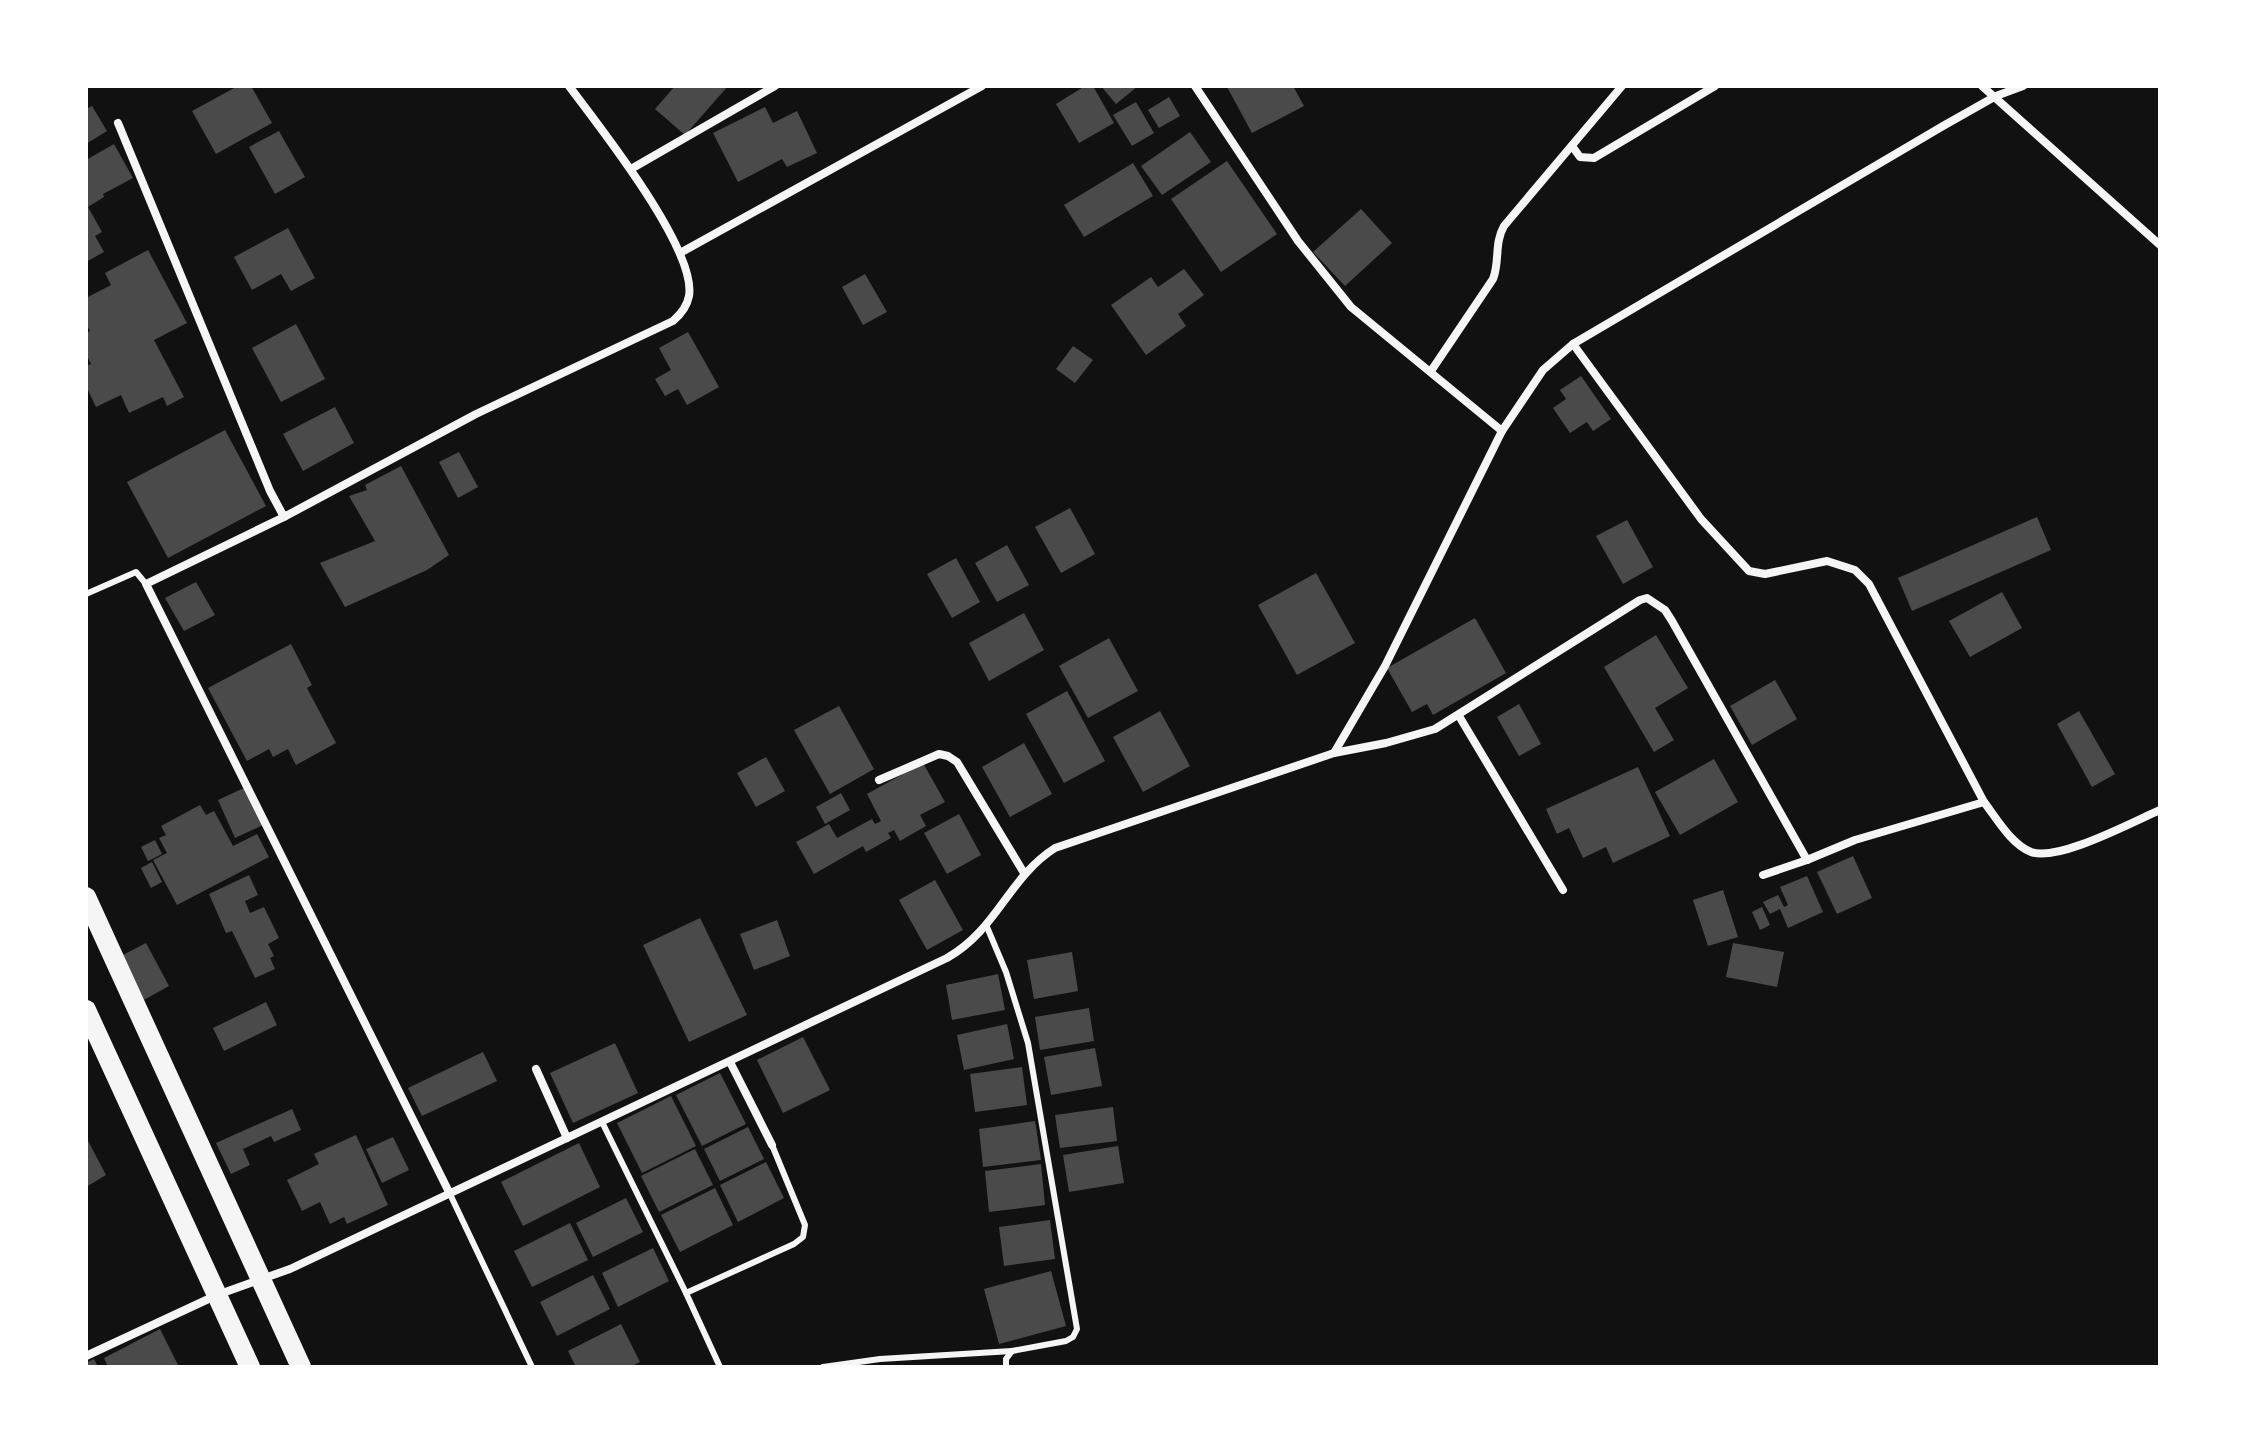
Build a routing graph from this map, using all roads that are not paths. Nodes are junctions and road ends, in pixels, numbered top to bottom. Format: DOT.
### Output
graph roads {
  1 [pos="569,86"];
  2 [pos="775,86"];
  3 [pos="982,86"];
  4 [pos="1195,86"];
  5 [pos="1622,86"];
  6 [pos="1715,86"];
  7 [pos="1982,86"];
  8 [pos="2023,86"];
  9 [pos="1996,96"];
  10 [pos="118,123"];
  11 [pos="1572,146"];
  12 [pos="631,169"];
  13 [pos="2160,245"];
  14 [pos="680,253"];
  15 [pos="1573,344"];
  16 [pos="1431,371"];
  17 [pos="1502,431"];
  18 [pos="284,517"];
  19 [pos="146,584"];
  20 [pos="86,594"];
  21 [pos="1459,716"];
  22 [pos="1334,753"];
  23 [pos="879,780"];
  24 [pos="1984,802"];
  25 [pos="2160,810"];
  26 [pos="1807,860"];
  27 [pos="1024,873"];
  28 [pos="1763,875"];
  29 [pos="1563,890"];
  30 [pos="86,897"];
  31 [pos="987,927"];
  32 [pos="86,1010"];
  33 [pos="730,1062"];
  34 [pos="536,1069"];
  35 [pos="602,1122"];
  36 [pos="567,1138"];
  37 [pos="772,1145"];
  38 [pos="449,1192"];
  39 [pos="261,1281"];
  40 [pos="686,1293"];
  41 [pos="217,1295"];
  42 [pos="1012,1351"];
  43 [pos="86,1356"];
  44 [pos="250,1367"];
  45 [pos="301,1367"];
  46 [pos="532,1367"];
  47 [pos="720,1367"];
  48 [pos="823,1367"];
  49 [pos="1006,1367"];
  1 -- 12 [label="street"];
  2 -- 12 [label="street"];
  3 -- 14 [label="street"];
  4 -- 16 [label="street"];
  5 -- 11 [label="street"];
  6 -- 11 [label="street"];
  7 -- 9 [label="street"];
  8 -- 9 [label="street"];
  9 -- 13 [label="street"];
  9 -- 15 [label="street"];
  10 -- 18 [label="street"];
  11 -- 16 [label="street"];
  12 -- 14 [label="street"];
  14 -- 18 [label="street"];
  15 -- 17 [label="street"];
  15 -- 24 [label="street"];
  16 -- 17 [label="street"];
  17 -- 22 [label="street"];
  18 -- 19 [label="street"];
  19 -- 20 [label="lane"];
  19 -- 38 [label="street"];
  21 -- 22 [label="street"];
  21 -- 26 [label="street"];
  21 -- 29 [label="street"];
  22 -- 27 [label="street"];
  23 -- 27 [label="street"];
  24 -- 25 [label="street"];
  24 -- 26 [label="street"];
  26 -- 28 [label="street"];
  27 -- 31 [label="street"];
  30 -- 39 [label="highway"];
  31 -- 33 [label="street"];
  31 -- 42 [label="lane"];
  32 -- 41 [label="highway"];
  33 -- 35 [label="street"];
  33 -- 37 [label="street"];
  34 -- 36 [label="street"];
  35 -- 36 [label="street"];
  35 -- 40 [label="lane"];
  36 -- 38 [label="street"];
  37 -- 40 [label="lane"];
  38 -- 39 [label="street"];
  38 -- 46 [label="lane"];
  39 -- 41 [label="street"];
  39 -- 45 [label="highway"];
  40 -- 47 [label="lane"];
  41 -- 43 [label="street"];
  41 -- 44 [label="highway"];
  42 -- 48 [label="lane"];
  42 -- 49 [label="lane"];
}
